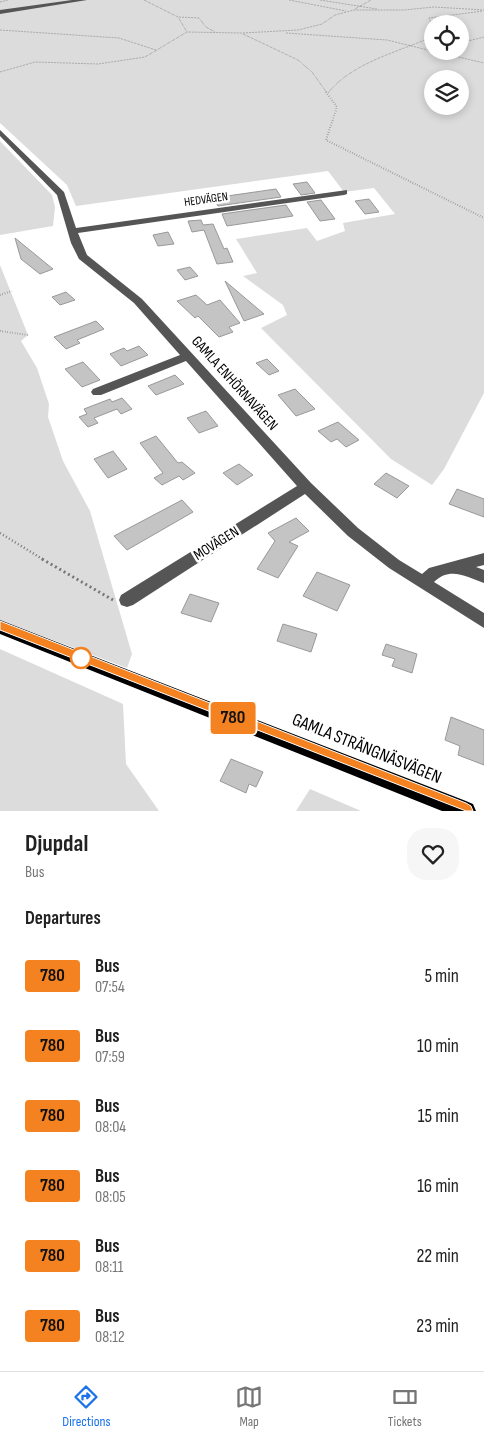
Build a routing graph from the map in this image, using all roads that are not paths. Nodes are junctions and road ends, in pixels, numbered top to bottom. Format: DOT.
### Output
graph roads {
  1 [pos="84,0"];
  2 [pos="0,12"];
  3 [pos="0,132"];
  4 [pos="344,192"];
  5 [pos="72,231"];
  6 [pos="190,356"];
  7 [pos="97,392"];
  8 [pos="306,487"];
  9 [pos="484,559"];
  10 [pos="457,566"];
  11 [pos="484,577"];
  12 [pos="423,583"];
  13 [pos="127,600"];
  14 [pos="484,621"];
  15 [pos="0,627"];
  16 [pos="466,811"];
  1 -- 2 [label="street"];
  3 -- 5 [label="street, GAMLA ENHÖRNAVÄGEN"];
  4 -- 5 [label="street, HEDVÄGEN"];
  5 -- 6 [label="street, GAMLA ENHÖRNAVÄGEN"];
  6 -- 7 [label="street"];
  6 -- 8 [label="street, GAMLA ENHÖRNAVÄGEN"];
  8 -- 12 [label="street, GAMLA ENHÖRNAVÄGEN"];
  8 -- 13 [label="street, MOVÄGEN"];
  9 -- 10 [label="street"];
  10 -- 11 [label="street"];
  10 -- 12 [label="street"];
  12 -- 14 [label="street, GAMLA ENHÖRNAVÄGEN"];
  15 -- 16 [label="main road, GAMLA STRÄNGNÄSVÄGEN"];
}
